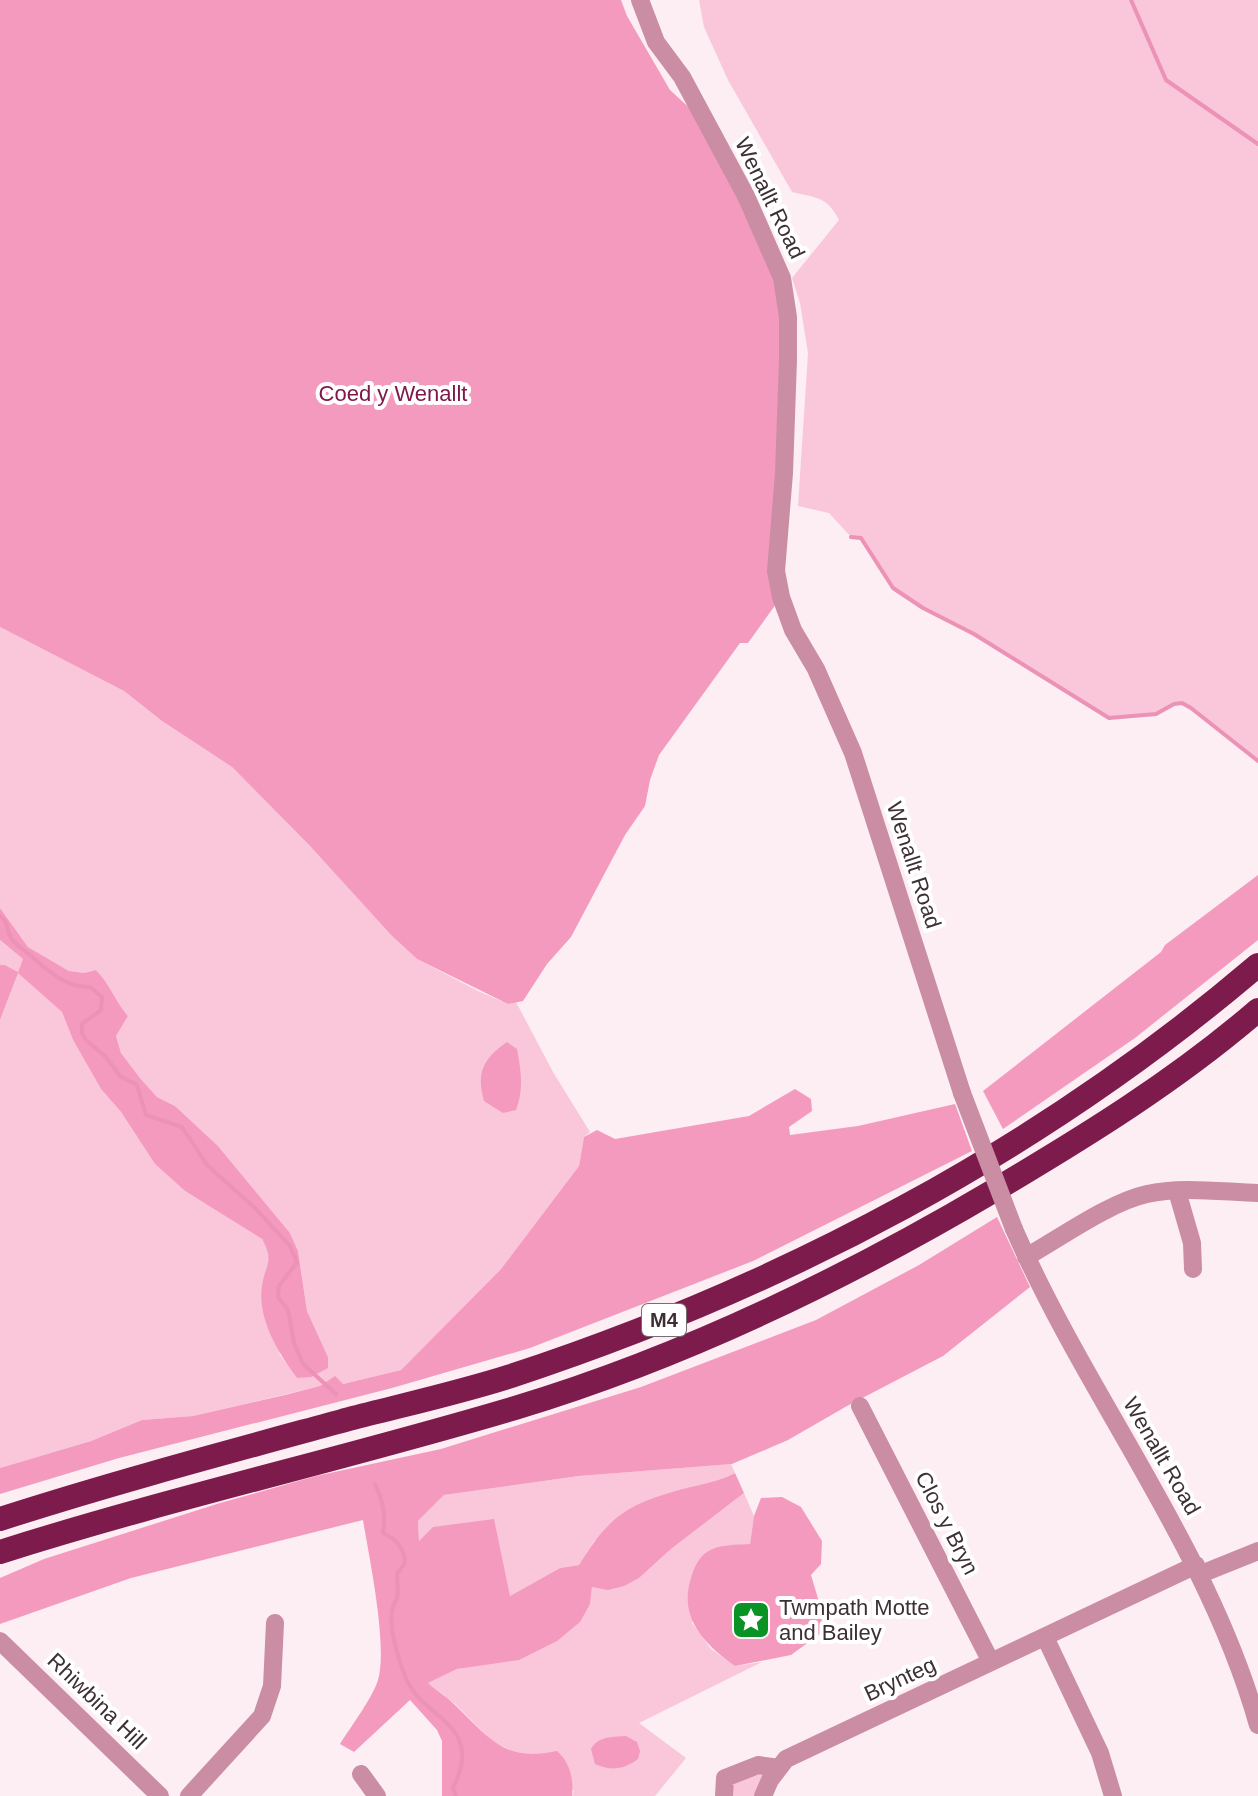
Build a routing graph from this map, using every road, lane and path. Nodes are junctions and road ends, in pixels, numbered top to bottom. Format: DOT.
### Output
graph roads {
  1 [pos="640,0"];
  2 [pos="1258,965"];
  3 [pos="1258,1010"];
  4 [pos="1177,1191"];
  5 [pos="1257,1191"];
  6 [pos="1026,1257"];
  7 [pos="1193,1269"];
  8 [pos="860,1406"];
  9 [pos="0,1519"];
  10 [pos="1258,1551"];
  11 [pos="0,1552"];
  12 [pos="1198,1569"];
  13 [pos="275,1623"];
  14 [pos="1045,1637"];
  15 [pos="0,1641"];
  16 [pos="991,1662"];
  17 [pos="1258,1725"];
  18 [pos="779,1768"];
  19 [pos="361,1774"];
  20 [pos="160,1796"];
  21 [pos="189,1796"];
  22 [pos="377,1796"];
  23 [pos="724,1796"];
  24 [pos="763,1796"];
  25 [pos="1113,1796"];
  1 -- 6 [label="street, Wenallt Road, bridge"];
  2 -- 9 [label="highway, M4"];
  3 -- 11 [label="highway, M4"];
  4 -- 5 [label="street"];
  4 -- 6 [label="street"];
  4 -- 7 [label="street"];
  6 -- 12 [label="street, Wenallt Road"];
  8 -- 16 [label="street, Clos y Bryn"];
  10 -- 12 [label="street, Brynteg"];
  12 -- 14 [label="street, Brynteg"];
  12 -- 17 [label="street, Wenallt Road"];
  13 -- 21 [label="street"];
  14 -- 16 [label="street, Brynteg"];
  14 -- 25 [label="street"];
  15 -- 20 [label="street, Rhiwbina Hill"];
  16 -- 18 [label="street, Brynteg"];
  18 -- 23 [label="street, Brynteg"];
  18 -- 24 [label="street, Brynteg"];
  19 -- 22 [label="street"];
}
